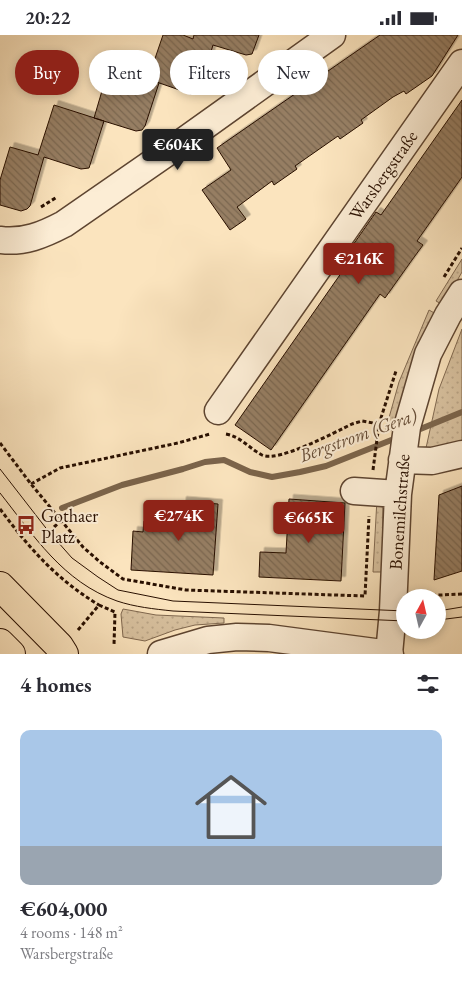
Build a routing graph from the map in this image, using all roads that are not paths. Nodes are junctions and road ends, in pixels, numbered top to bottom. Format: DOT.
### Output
graph roads {
  1 [pos="332,35"];
  2 [pos="462,63"];
  3 [pos="0,240"];
  4 [pos="462,293"];
  5 [pos="218,411"];
  6 [pos="404,446"];
  7 [pos="462,454"];
  8 [pos="362,492"];
  9 [pos="398,494"];
  10 [pos="0,586"];
  11 [pos="0,643"];
  12 [pos="11,654"];
  13 [pos="64,654"];
  14 [pos="161,654"];
  15 [pos="390,654"];
  1 -- 3 [label="street"];
  2 -- 5 [label="street, Warsbergstraße"];
  4 -- 6 [label="street, Bonemilchstraße"];
  6 -- 7 [label="street"];
  6 -- 9 [label="street, Bonemilchstraße"];
  8 -- 9 [label="street"];
  9 -- 15 [label="street, Bonemilchstraße"];
  10 -- 13 [label="main road"];
  11 -- 12 [label="main road"];
  14 -- 15 [label="street"];
}
